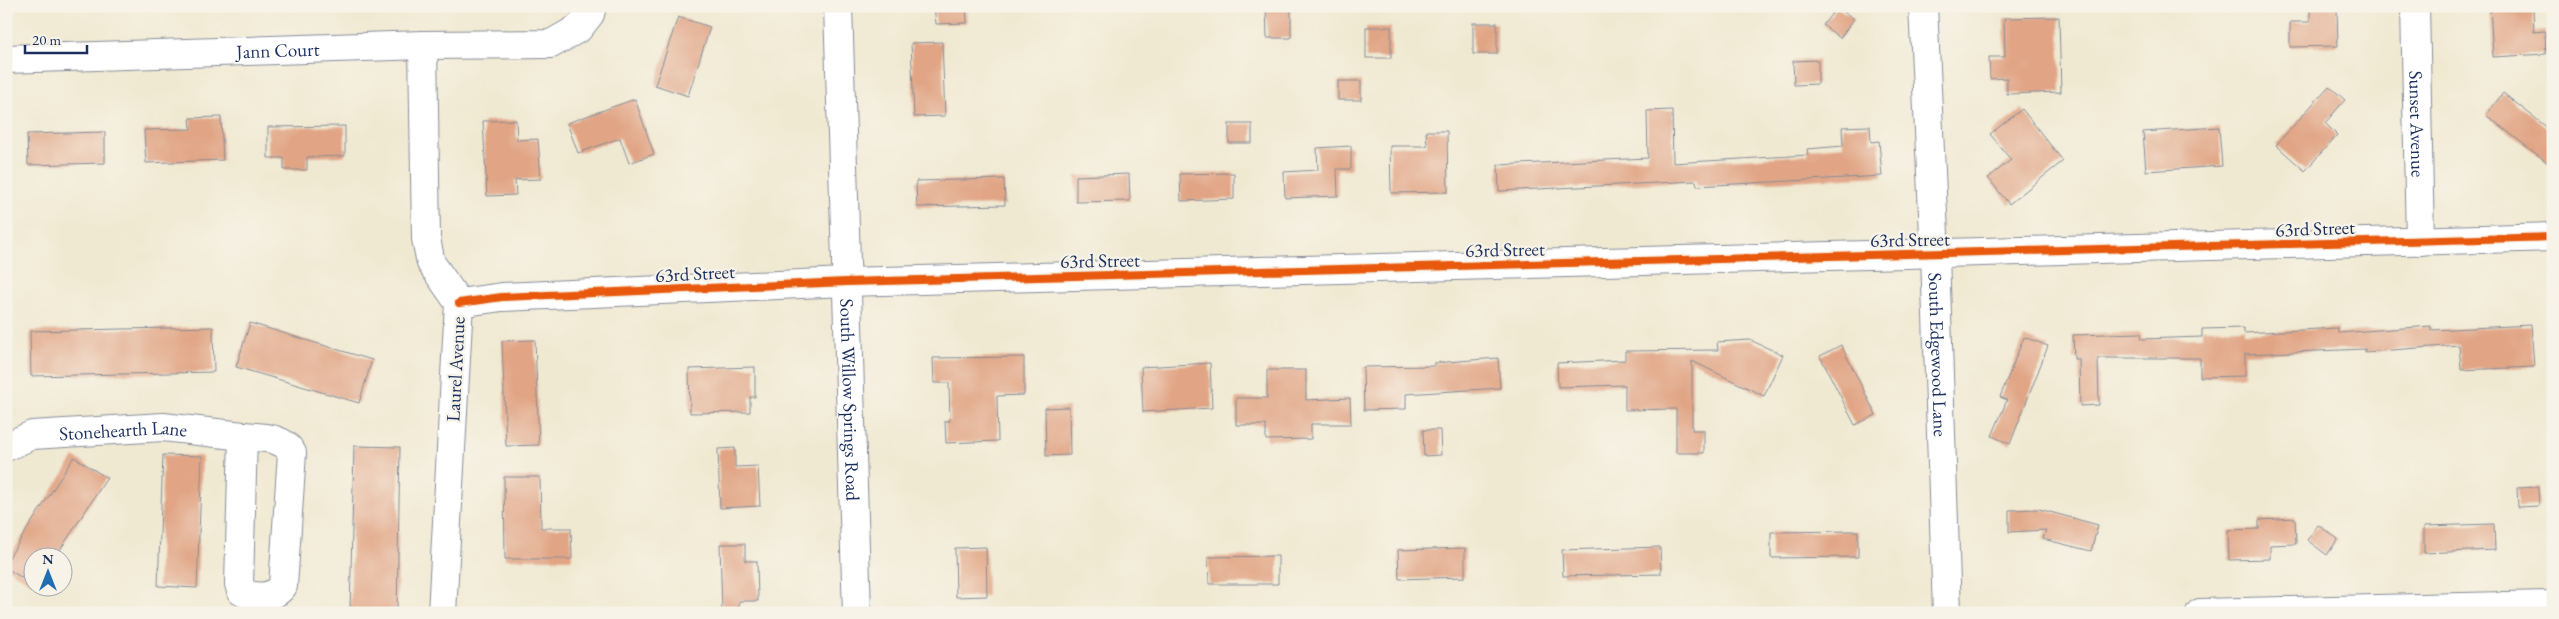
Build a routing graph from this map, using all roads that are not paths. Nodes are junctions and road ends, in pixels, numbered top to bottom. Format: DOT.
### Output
graph roads {
  1 [pos="592,6"];
  2 [pos="838,6"];
  3 [pos="1923,6"];
  4 [pos="2415,6"];
  5 [pos="423,45"];
  6 [pos="6,58"];
  7 [pos="2553,237"];
  8 [pos="2420,241"];
  9 [pos="1935,255"];
  10 [pos="846,282"];
  11 [pos="459,303"];
  12 [pos="243,436"];
  13 [pos="6,447"];
  14 [pos="2553,605"];
  15 [pos="442,613"];
  16 [pos="857,613"];
  17 [pos="1947,613"];
  18 [pos="2200,613"];
  1 -- 5 [label="street, Jann Court"];
  2 -- 10 [label="street, South Willow Springs Road"];
  3 -- 9 [label="street, South Edgewood Lane"];
  4 -- 8 [label="street, Sunset Avenue"];
  5 -- 6 [label="street, Jann Court"];
  5 -- 11 [label="street, Laurel Avenue"];
  7 -- 8 [label="street, 63rd Street"];
  8 -- 9 [label="street, 63rd Street"];
  9 -- 10 [label="street, 63rd Street"];
  9 -- 17 [label="street, South Edgewood Lane"];
  10 -- 11 [label="street, 63rd Street"];
  10 -- 16 [label="street, South Willow Springs Road"];
  11 -- 15 [label="street, Laurel Avenue"];
  12 -- 12 [label="street, Stonehearth Lane"];
  12 -- 13 [label="street, Stonehearth Lane"];
  14 -- 18 [label="street"];
}
